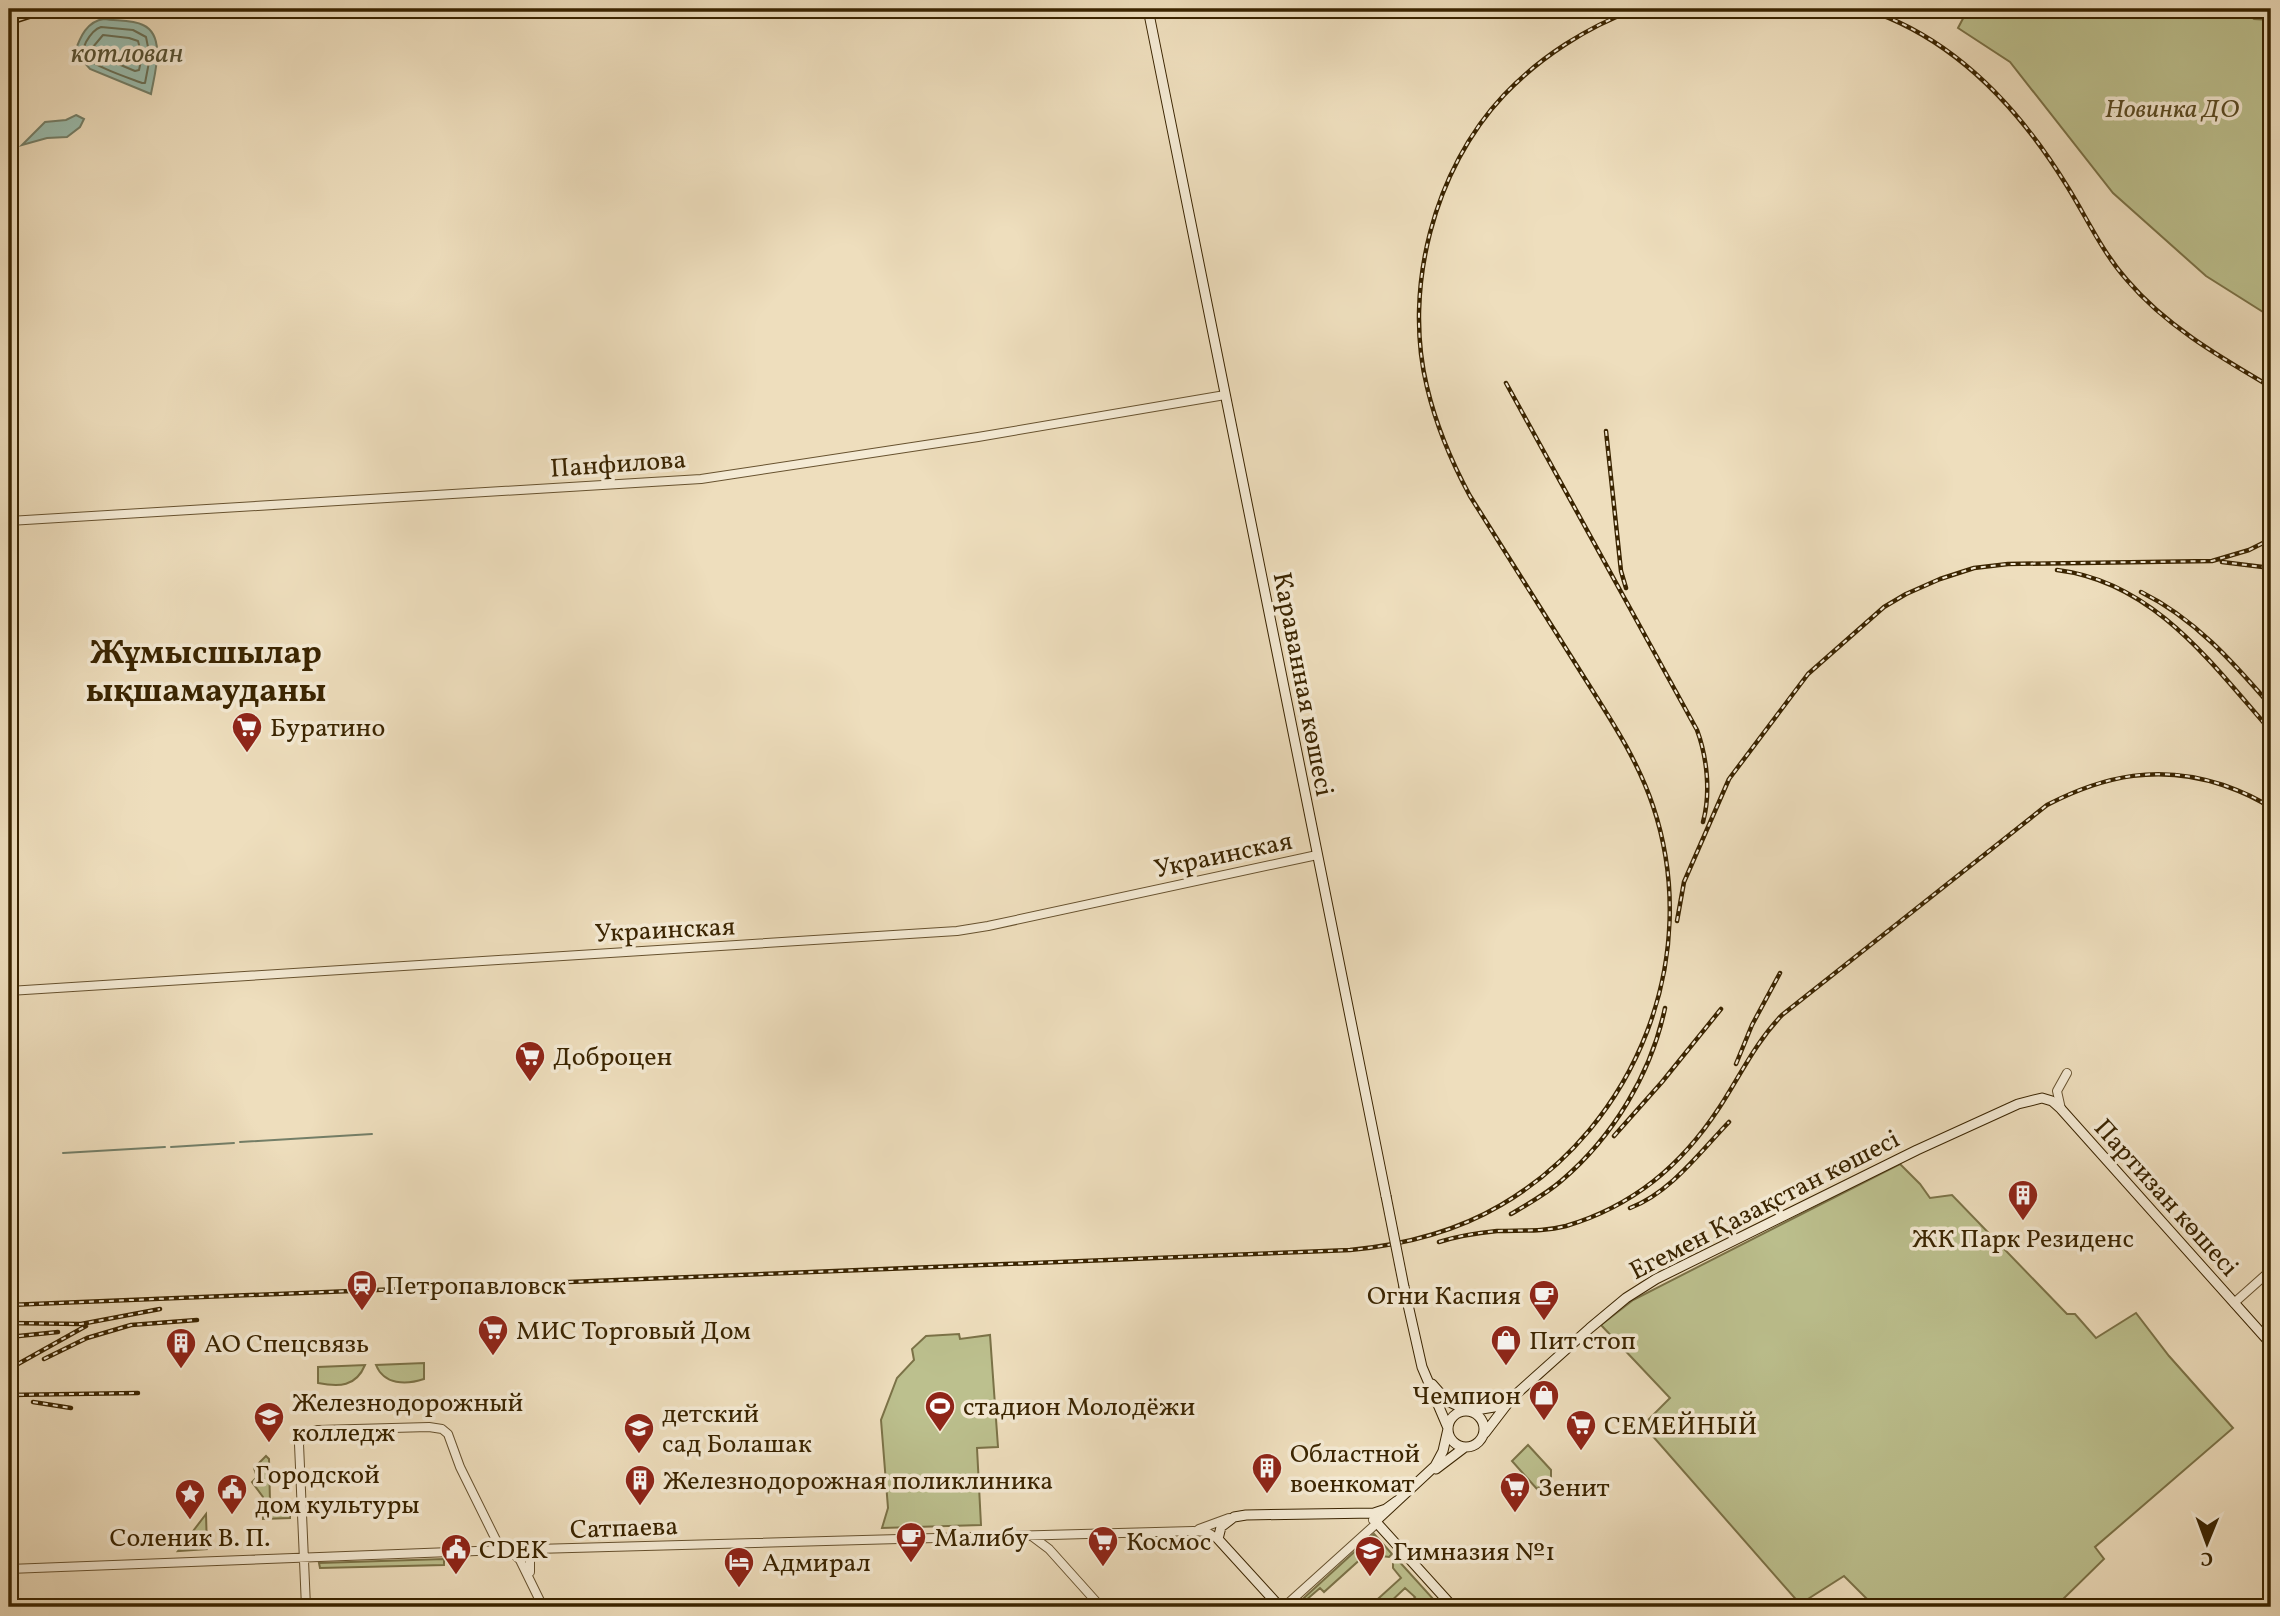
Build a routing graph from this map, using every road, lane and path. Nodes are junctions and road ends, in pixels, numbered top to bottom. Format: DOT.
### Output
graph roads {
  1 [pos="40,9"];
  2 [pos="1148,9"];
  3 [pos="9,19"];
  4 [pos="1224,395"];
  5 [pos="9,522"];
  6 [pos="1317,855"];
  7 [pos="9,991"];
  8 [pos="2067,1073"];
  9 [pos="2061,1109"];
  10 [pos="2271,1270"];
  11 [pos="2234,1303"];
  12 [pos="2271,1344"];
  13 [pos="1422,1367"];
  14 [pos="1514,1396"];
  15 [pos="1470,1410"];
  16 [pos="1448,1428"];
  17 [pos="1484,1434"];
  18 [pos="1465,1447"];
  19 [pos="1398,1501"];
  20 [pos="1367,1514"];
  21 [pos="1234,1517"];
  22 [pos="1377,1523"];
  23 [pos="1192,1531"];
  24 [pos="1367,1532"];
  25 [pos="1030,1536"];
  26 [pos="1218,1539"];
  27 [pos="503,1550"];
  28 [pos="530,1550"];
  29 [pos="555,1550"];
  30 [pos="304,1557"];
  31 [pos="523,1565"];
  32 [pos="9,1569"];
  33 [pos="531,1579"];
  34 [pos="306,1607"];
  35 [pos="543,1607"];
  36 [pos="1101,1607"];
  37 [pos="1282,1607"];
  38 [pos="1453,1607"];
  1 -- 3 [label="highway"];
  2 -- 4 [label="main road, Караванная көшесі"];
  4 -- 5 [label="street, Панфилова"];
  4 -- 6 [label="main road, Караванная көшесі"];
  6 -- 7 [label="street, Украинская"];
  6 -- 13 [label="main road, Караванная көшесі, bridge"];
  8 -- 9 [label="street"];
  9 -- 11 [label="main road, Партизан көшесі"];
  9 -- 14 [label="main road, Егемен Қазақстан көшесі"];
  10 -- 11 [label="street"];
  11 -- 12 [label="main road, Партизан көшесі"];
  13 -- 15 [label="main road, Караванная көшесі"];
  13 -- 16 [label="main road, Караванная көшесі"];
  14 -- 15 [label="main road, Егемен Қазақстан көшесі"];
  14 -- 17 [label="main road"];
  15 -- 16 [label="main road"];
  15 -- 17 [label="main road"];
  16 -- 18 [label="main road"];
  16 -- 19 [label="main road"];
  17 -- 18 [label="main road"];
  18 -- 22 [label="main road"];
  19 -- 20 [label="main road"];
  19 -- 22 [label="main road"];
  20 -- 21 [label="main road"];
  20 -- 22 [label="street"];
  20 -- 24 [label="street"];
  21 -- 23 [label="street"];
  21 -- 26 [label="main road"];
  22 -- 24 [label="street"];
  22 -- 38 [label="main road"];
  23 -- 25 [label="street, Сатпаева"];
  23 -- 26 [label="street"];
  24 -- 37 [label="street"];
  25 -- 29 [label="street, Сатпаева"];
  25 -- 36 [label="street"];
  26 -- 37 [label="main road"];
  27 -- 28 [label="street, Сатпаева"];
  27 -- 30 [label="street, Сатпаева"];
  27 -- 30 [label="street"];
  27 -- 31 [label="street"];
  28 -- 29 [label="street, Сатпаева"];
  28 -- 31 [label="street"];
  29 -- 33 [label="street"];
  30 -- 32 [label="street, Сатпаева"];
  30 -- 34 [label="street"];
  31 -- 33 [label="street"];
  33 -- 35 [label="street"];
}
